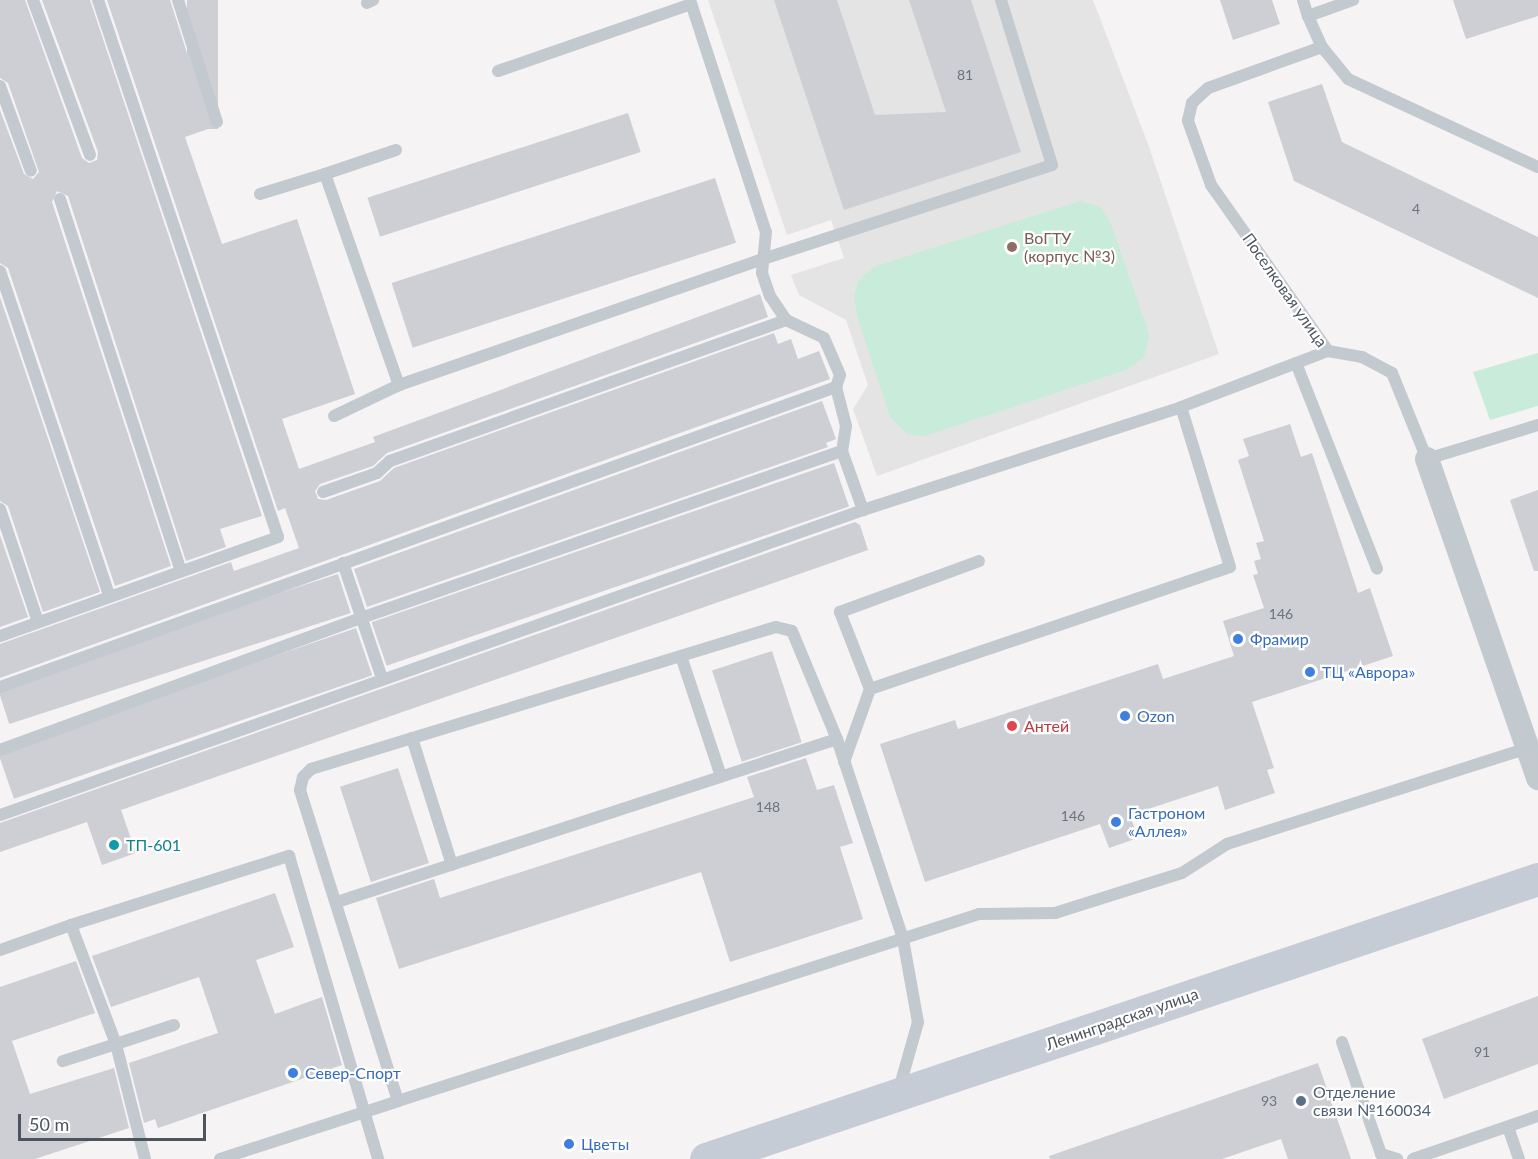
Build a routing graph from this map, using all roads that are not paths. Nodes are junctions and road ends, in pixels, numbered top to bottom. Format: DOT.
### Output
graph roads {
  1 [pos="33,0"];
  2 [pos="98,0"];
  3 [pos="178,0"];
  4 [pos="1001,0"];
  5 [pos="1303,0"];
  6 [pos="1353,0"];
  7 [pos="689,3"];
  8 [pos="1308,16"];
  9 [pos="1323,46"];
  10 [pos="498,71"];
  11 [pos="0,86"];
  12 [pos="217,122"];
  13 [pos="396,150"];
  14 [pos="90,155"];
  15 [pos="1538,167"];
  16 [pos="31,171"];
  17 [pos="325,174"];
  18 [pos="260,194"];
  19 [pos="60,199"];
  20 [pos="763,259"];
  21 [pos="0,271"];
  22 [pos="786,320"];
  23 [pos="1328,351"];
  24 [pos="1296,363"];
  25 [pos="399,385"];
  26 [pos="836,387"];
  27 [pos="1181,407"];
  28 [pos="334,416"];
  29 [pos="1538,425"];
  30 [pos="842,451"];
  31 [pos="1427,459"];
  32 [pos="323,492"];
  33 [pos="0,509"];
  34 [pos="863,510"];
  35 [pos="979,561"];
  36 [pos="343,563"];
  37 [pos="1377,569"];
  38 [pos="181,571"];
  39 [pos="110,597"];
  40 [pos="361,618"];
  41 [pos="38,622"];
  42 [pos="0,636"];
  43 [pos="681,656"];
  44 [pos="382,678"];
  45 [pos="0,687"];
  46 [pos="870,689"];
  47 [pos="412,738"];
  48 [pos="837,738"];
  49 [pos="1532,746"];
  50 [pos="0,750"];
  51 [pos="844,762"];
  52 [pos="721,776"];
  53 [pos="1538,778"];
  54 [pos="0,814"];
  55 [pos="452,865"];
  56 [pos="1538,879"];
  57 [pos="337,902"];
  58 [pos="71,925"];
  59 [pos="903,939"];
  60 [pos="0,950"];
  61 [pos="174,1024"];
  62 [pos="1342,1042"];
  63 [pos="116,1044"];
  64 [pos="63,1060"];
  65 [pos="897,1095"];
  66 [pos="398,1101"];
  67 [pos="365,1113"];
  68 [pos="1538,1116"];
  69 [pos="1508,1127"];
  70 [pos="145,1159"];
  71 [pos="220,1159"];
  72 [pos="378,1159"];
  73 [pos="706,1159"];
  74 [pos="1397,1159"];
  75 [pos="1413,1159"];
  76 [pos="1520,1159"];
  1 -- 14 [label="lane"];
  2 -- 38 [label="lane"];
  3 -- 12 [label="lane"];
  4 -- 20 [label="lane"];
  5 -- 8 [label="lane"];
  6 -- 8 [label="lane"];
  7 -- 10 [label="lane"];
  7 -- 20 [label="lane"];
  8 -- 9 [label="lane"];
  9 -- 15 [label="lane"];
  9 -- 23 [label="lane, Поселковая улица"];
  11 -- 16 [label="lane"];
  13 -- 17 [label="lane"];
  17 -- 18 [label="lane"];
  17 -- 25 [label="lane"];
  19 -- 38 [label="lane"];
  20 -- 22 [label="lane"];
  20 -- 25 [label="lane"];
  21 -- 39 [label="lane"];
  22 -- 26 [label="lane"];
  22 -- 32 [label="lane"];
  23 -- 24 [label="lane"];
  23 -- 31 [label="lane, Поселковая улица"];
  24 -- 27 [label="lane"];
  24 -- 37 [label="lane"];
  25 -- 28 [label="lane"];
  26 -- 30 [label="lane"];
  26 -- 36 [label="lane"];
  27 -- 34 [label="lane"];
  27 -- 46 [label="lane"];
  29 -- 31 [label="lane"];
  30 -- 34 [label="lane"];
  30 -- 40 [label="lane"];
  31 -- 49 [label="street, Поселковая улица"];
  33 -- 41 [label="lane"];
  34 -- 44 [label="lane"];
  35 -- 46 [label="lane"];
  36 -- 40 [label="lane"];
  36 -- 45 [label="lane"];
  38 -- 39 [label="lane"];
  39 -- 41 [label="lane"];
  40 -- 44 [label="lane"];
  40 -- 50 [label="lane"];
  41 -- 42 [label="lane"];
  43 -- 47 [label="lane"];
  43 -- 48 [label="lane"];
  43 -- 52 [label="lane"];
  44 -- 54 [label="lane"];
  46 -- 51 [label="lane"];
  47 -- 55 [label="lane"];
  47 -- 57 [label="lane"];
  48 -- 51 [label="lane"];
  48 -- 52 [label="lane"];
  49 -- 53 [label="street, Поселковая улица"];
  49 -- 59 [label="lane"];
  51 -- 59 [label="lane"];
  52 -- 55 [label="lane"];
  55 -- 57 [label="lane"];
  56 -- 65 [label="main road, Ленинградская улица"];
  57 -- 66 [label="lane"];
  58 -- 60 [label="lane"];
  58 -- 63 [label="lane"];
  58 -- 67 [label="lane"];
  59 -- 65 [label="lane"];
  59 -- 66 [label="lane"];
  61 -- 63 [label="lane"];
  62 -- 74 [label="lane"];
  63 -- 64 [label="lane"];
  63 -- 70 [label="lane"];
  65 -- 73 [label="main road, Ленинградская улица"];
  66 -- 67 [label="lane"];
  67 -- 71 [label="lane"];
  67 -- 72 [label="lane"];
  68 -- 69 [label="lane"];
  69 -- 75 [label="lane"];
  69 -- 76 [label="lane"];
}
